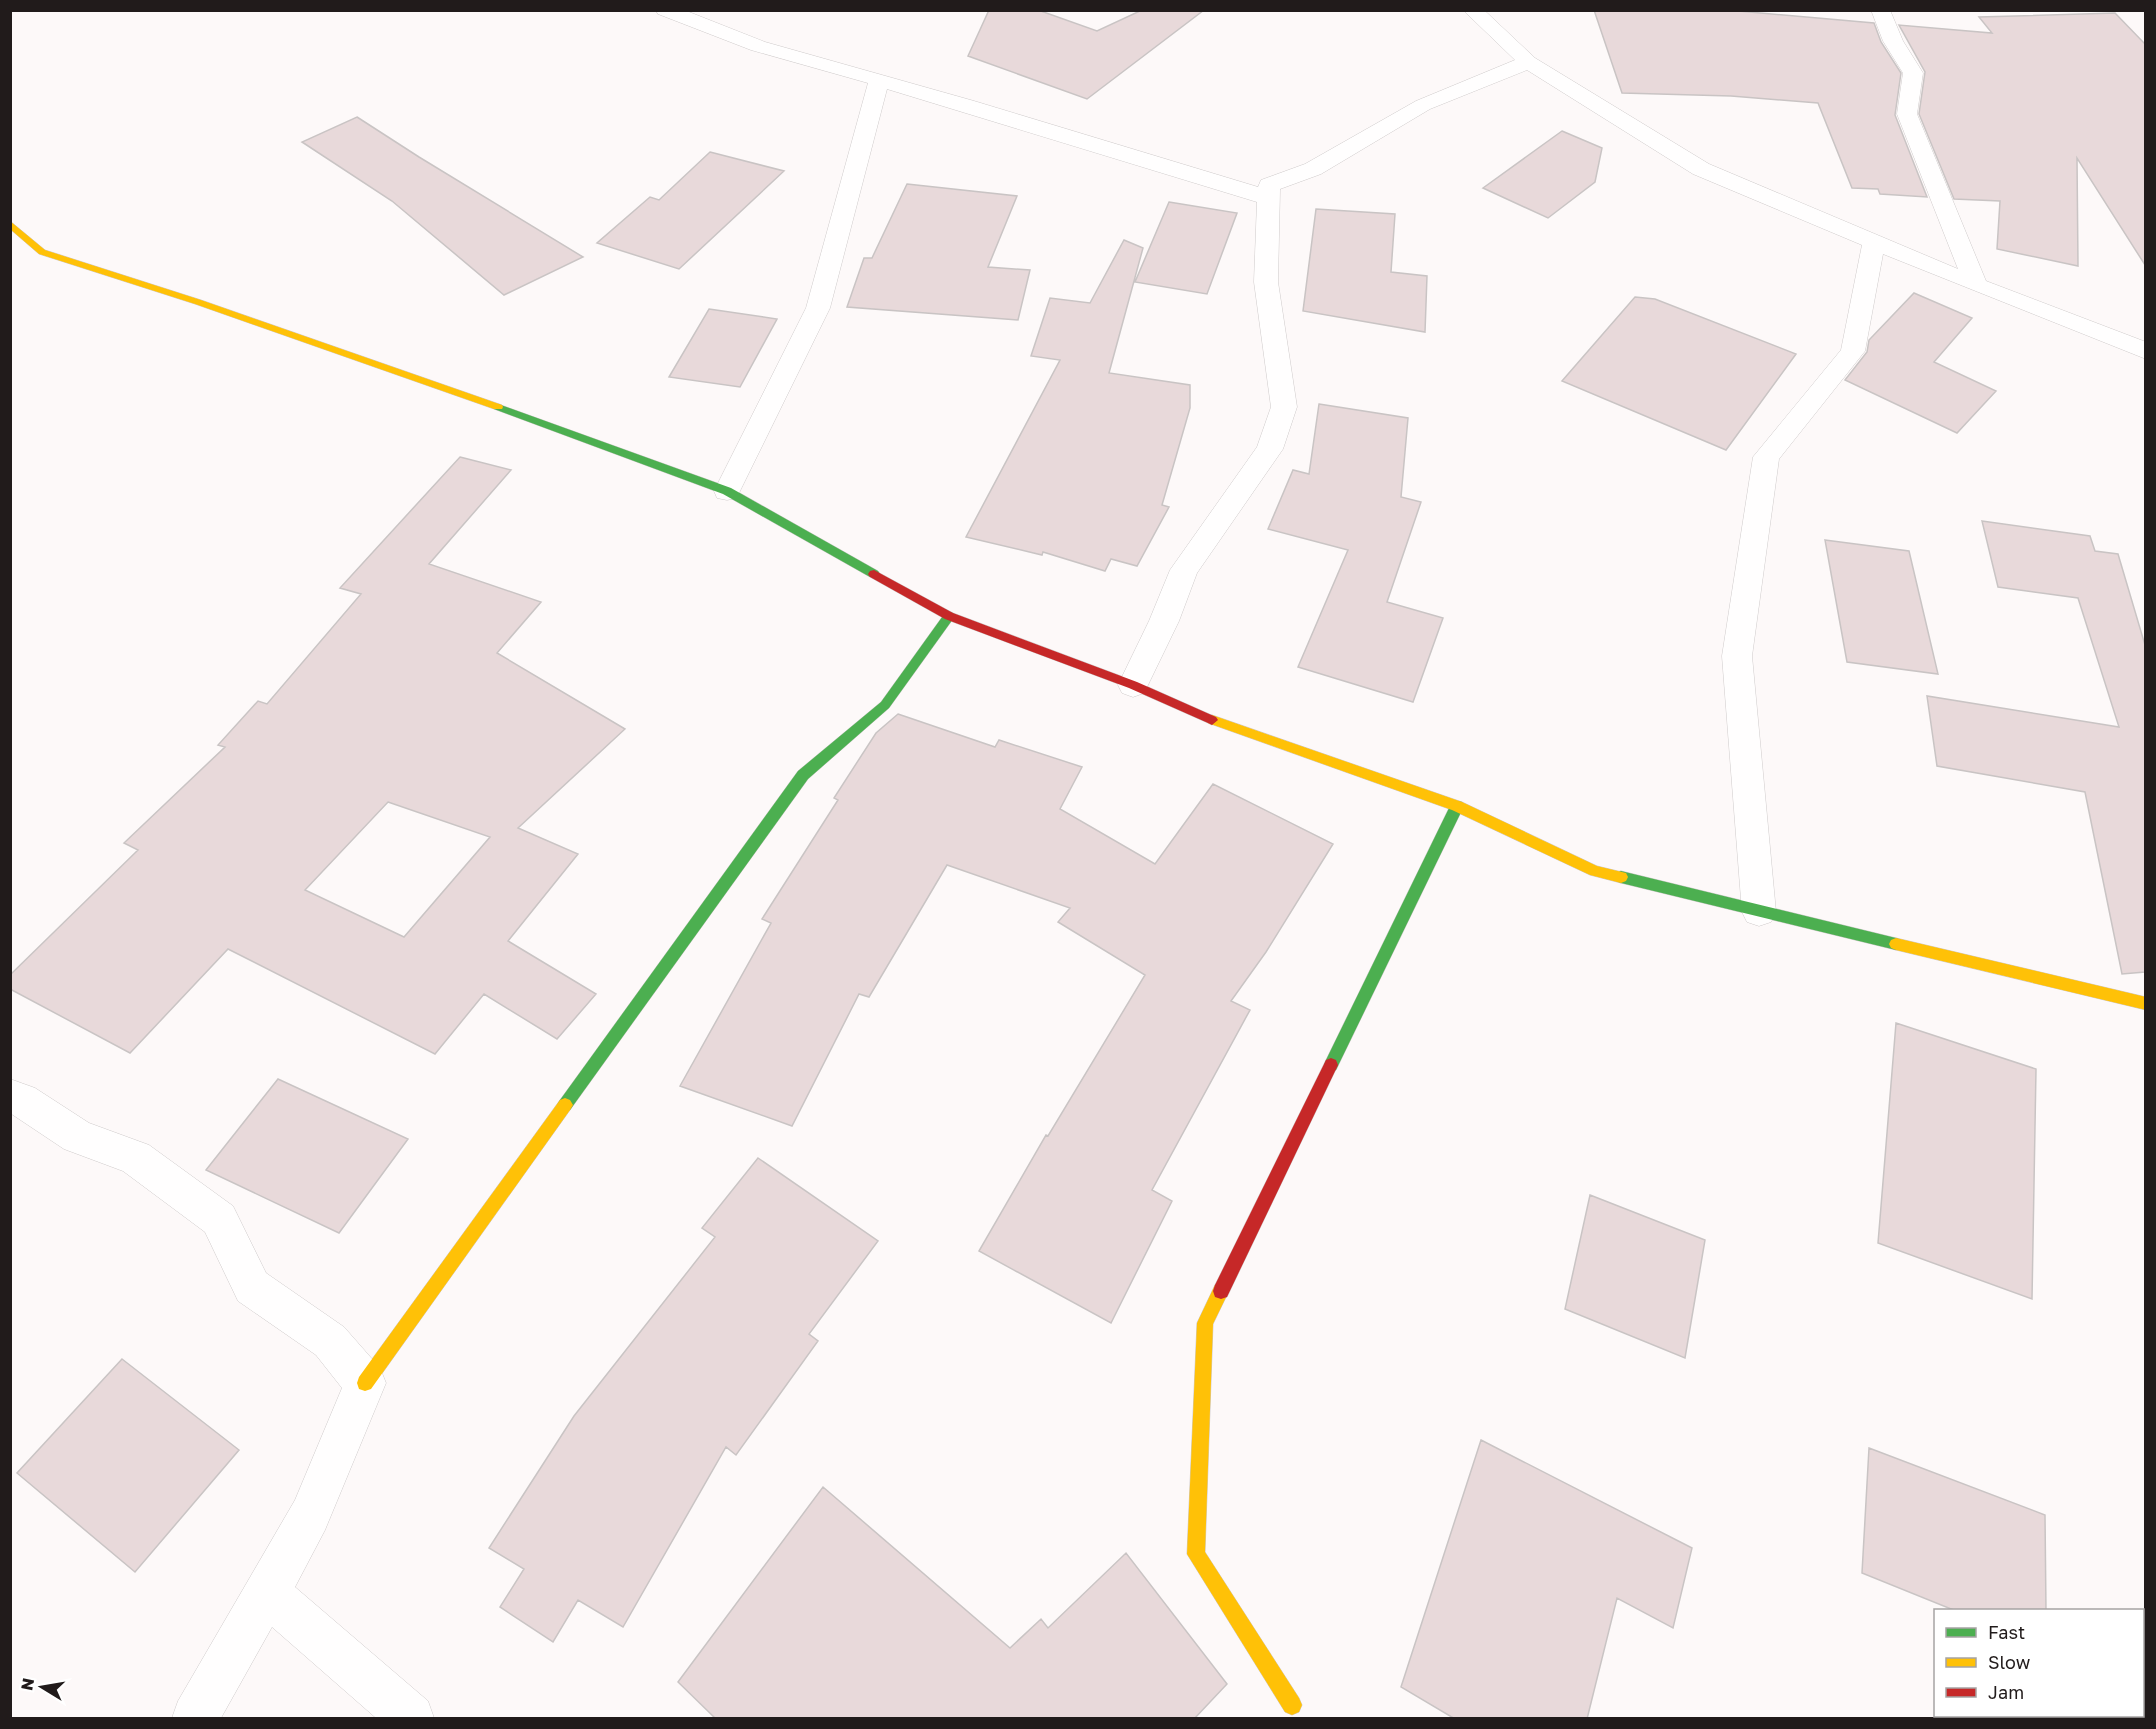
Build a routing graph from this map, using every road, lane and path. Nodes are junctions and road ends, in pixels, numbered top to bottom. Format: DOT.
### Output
graph roads {
  1 [pos="665,10"];
  2 [pos="1472,10"];
  3 [pos="1880,10"];
  4 [pos="1528,62"];
  5 [pos="879,81"];
  6 [pos="1269,198"];
  7 [pos="10,224"];
  8 [pos="1875,243"];
  9 [pos="1976,285"];
  10 [pos="2145,351"];
  11 [pos="727,491"];
  12 [pos="949,616"];
  13 [pos="1133,685"];
  14 [pos="1457,806"];
  15 [pos="1760,912"];
  16 [pos="2145,1004"];
  17 [pos="10,1095"];
  18 [pos="365,1383"];
  19 [pos="267,1593"];
  20 [pos="1293,1714"];
  21 [pos="195,1719"];
  22 [pos="411,1719"];
  1 -- 5 [label="street"];
  2 -- 4 [label="street"];
  3 -- 9 [label="street"];
  4 -- 6 [label="street"];
  4 -- 8 [label="street"];
  5 -- 6 [label="street"];
  5 -- 11 [label="street"];
  6 -- 13 [label="street"];
  7 -- 11 [label="street"];
  8 -- 9 [label="street"];
  8 -- 15 [label="street"];
  9 -- 10 [label="street"];
  11 -- 12 [label="street"];
  12 -- 13 [label="street"];
  12 -- 18 [label="street"];
  13 -- 14 [label="street"];
  14 -- 15 [label="street"];
  14 -- 20 [label="street"];
  15 -- 16 [label="street"];
  17 -- 18 [label="street"];
  18 -- 19 [label="street"];
  19 -- 21 [label="street"];
  19 -- 22 [label="street"];
}
